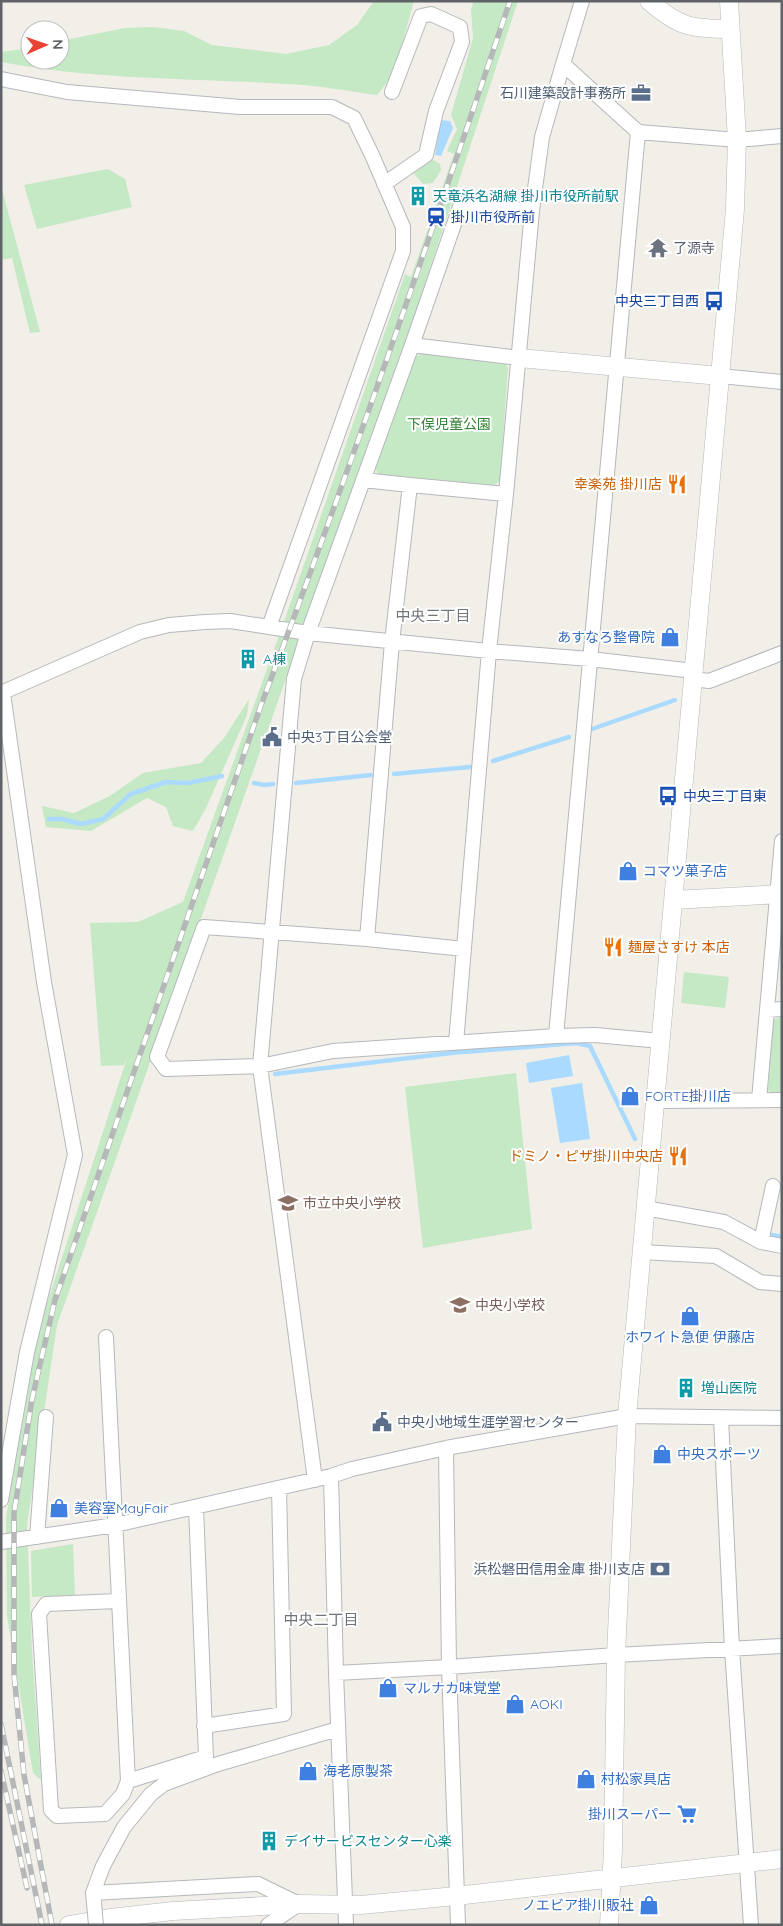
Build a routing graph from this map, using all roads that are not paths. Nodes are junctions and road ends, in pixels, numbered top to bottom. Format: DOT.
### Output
graph roads {
  1 [pos="582,1"];
  2 [pos="649,1"];
  3 [pos="729,1"];
  4 [pos="730,29"];
  5 [pos="563,64"];
  6 [pos="1,79"];
  7 [pos="392,92"];
  8 [pos="638,132"];
  9 [pos="782,136"];
  10 [pos="737,139"];
  11 [pos="384,184"];
  12 [pos="532,211"];
  13 [pos="412,345"];
  14 [pos="519,358"];
  15 [pos="616,366"];
  16 [pos="720,376"];
  17 [pos="782,382"];
  18 [pos="363,480"];
  19 [pos="410,485"];
  20 [pos="506,494"];
  21 [pos="269,627"];
  22 [pos="308,633"];
  23 [pos="392,642"];
  24 [pos="489,651"];
  25 [pos="782,652"];
  26 [pos="590,659"];
  27 [pos="693,675"];
  28 [pos="2,693"];
  29 [pos="782,841"];
  30 [pos="779,894"];
  31 [pos="674,900"];
  32 [pos="272,931"];
  33 [pos="367,939"];
  34 [pos="464,949"];
  35 [pos="782,1009"];
  36 [pos="767,1010"];
  37 [pos="556,1036"];
  38 [pos="661,1041"];
  39 [pos="456,1043"];
  40 [pos="260,1066"];
  41 [pos="763,1100"];
  42 [pos="782,1100"];
  43 [pos="655,1101"];
  44 [pos="782,1112"];
  45 [pos="773,1186"];
  46 [pos="645,1208"];
  47 [pos="761,1242"];
  48 [pos="782,1246"];
  49 [pos="641,1252"];
  50 [pos="782,1284"];
  51 [pos="106,1337"];
  52 [pos="627,1416"];
  53 [pos="46,1417"];
  54 [pos="721,1418"];
  55 [pos="782,1418"];
  56 [pos="446,1448"];
  57 [pos="331,1476"];
  58 [pos="315,1480"];
  59 [pos="279,1488"];
  60 [pos="1,1500"];
  61 [pos="196,1507"];
  62 [pos="114,1525"];
  63 [pos="37,1537"];
  64 [pos="1,1542"];
  65 [pos="118,1601"];
  66 [pos="782,1646"];
  67 [pos="732,1649"];
  68 [pos="616,1655"];
  69 [pos="449,1667"];
  70 [pos="336,1673"];
  71 [pos="204,1726"];
  72 [pos="338,1729"];
  73 [pos="128,1781"];
  74 [pos="782,1859"];
  75 [pos="748,1863"];
  76 [pos="611,1879"];
  77 [pos="456,1896"];
  78 [pos="94,1898"];
  79 [pos="299,1904"];
  80 [pos="346,1904"];
  81 [pos="68,1925"];
  82 [pos="96,1925"];
  83 [pos="268,1925"];
  84 [pos="346,1925"];
  85 [pos="458,1925"];
  86 [pos="609,1925"];
  87 [pos="751,1925"];
  1 -- 5 [label="street"];
  2 -- 4 [label="street"];
  3 -- 4 [label="street"];
  4 -- 10 [label="street"];
  5 -- 8 [label="street"];
  5 -- 12 [label="street"];
  6 -- 11 [label="street"];
  7 -- 11 [label="street"];
  8 -- 10 [label="street"];
  8 -- 15 [label="street"];
  9 -- 10 [label="street"];
  10 -- 16 [label="street"];
  11 -- 21 [label="street"];
  12 -- 13 [label="street"];
  12 -- 14 [label="street"];
  13 -- 14 [label="street"];
  13 -- 18 [label="street"];
  14 -- 15 [label="street"];
  14 -- 20 [label="street"];
  15 -- 16 [label="street"];
  15 -- 26 [label="street"];
  16 -- 17 [label="street"];
  16 -- 27 [label="street"];
  18 -- 19 [label="street"];
  18 -- 22 [label="street"];
  19 -- 20 [label="street"];
  19 -- 23 [label="street"];
  20 -- 24 [label="street"];
  21 -- 22 [label="street"];
  21 -- 28 [label="street"];
  22 -- 23 [label="street"];
  22 -- 32 [label="street"];
  23 -- 24 [label="street"];
  23 -- 33 [label="street"];
  24 -- 26 [label="street"];
  24 -- 34 [label="street"];
  25 -- 27 [label="street"];
  26 -- 27 [label="street"];
  26 -- 37 [label="street"];
  27 -- 31 [label="street"];
  28 -- 60 [label="street"];
  29 -- 30 [label="street"];
  30 -- 31 [label="street"];
  30 -- 36 [label="street"];
  31 -- 38 [label="street"];
  32 -- 33 [label="street"];
  32 -- 40 [label="street"];
  32 -- 40 [label="street"];
  33 -- 34 [label="street"];
  34 -- 39 [label="street"];
  35 -- 36 [label="street"];
  36 -- 41 [label="street"];
  37 -- 38 [label="street"];
  37 -- 39 [label="street"];
  38 -- 43 [label="street"];
  39 -- 40 [label="street"];
  40 -- 58 [label="street"];
  41 -- 42 [label="street"];
  41 -- 43 [label="street"];
  41 -- 44 [label="street"];
  43 -- 46 [label="street"];
  45 -- 47 [label="street"];
  46 -- 47 [label="street"];
  46 -- 49 [label="street"];
  47 -- 48 [label="street"];
  49 -- 50 [label="street"];
  49 -- 52 [label="street"];
  51 -- 62 [label="street"];
  52 -- 54 [label="street"];
  52 -- 56 [label="street"];
  52 -- 68 [label="street"];
  53 -- 63 [label="street"];
  54 -- 55 [label="street"];
  54 -- 67 [label="street"];
  56 -- 57 [label="street"];
  56 -- 69 [label="street"];
  57 -- 58 [label="street"];
  57 -- 70 [label="street"];
  58 -- 59 [label="street"];
  59 -- 61 [label="street"];
  59 -- 71 [label="street"];
  61 -- 62 [label="street"];
  61 -- 71 [label="street"];
  62 -- 63 [label="street"];
  62 -- 65 [label="street"];
  63 -- 64 [label="street"];
  65 -- 73 [label="street"];
  65 -- 73 [label="street"];
  66 -- 67 [label="street"];
  67 -- 68 [label="street"];
  67 -- 75 [label="street"];
  68 -- 69 [label="street"];
  68 -- 76 [label="street"];
  69 -- 70 [label="street"];
  69 -- 77 [label="street"];
  70 -- 72 [label="street"];
  71 -- 73 [label="street"];
  72 -- 78 [label="street"];
  72 -- 80 [label="street"];
  74 -- 75 [label="street"];
  75 -- 76 [label="street"];
  75 -- 87 [label="street"];
  76 -- 77 [label="street"];
  76 -- 86 [label="street"];
  77 -- 80 [label="street"];
  77 -- 85 [label="street"];
  78 -- 79 [label="street"];
  78 -- 82 [label="street, bridge"];
  79 -- 80 [label="street"];
  79 -- 81 [label="street"];
  79 -- 83 [label="street"];
  80 -- 84 [label="street"];
}
